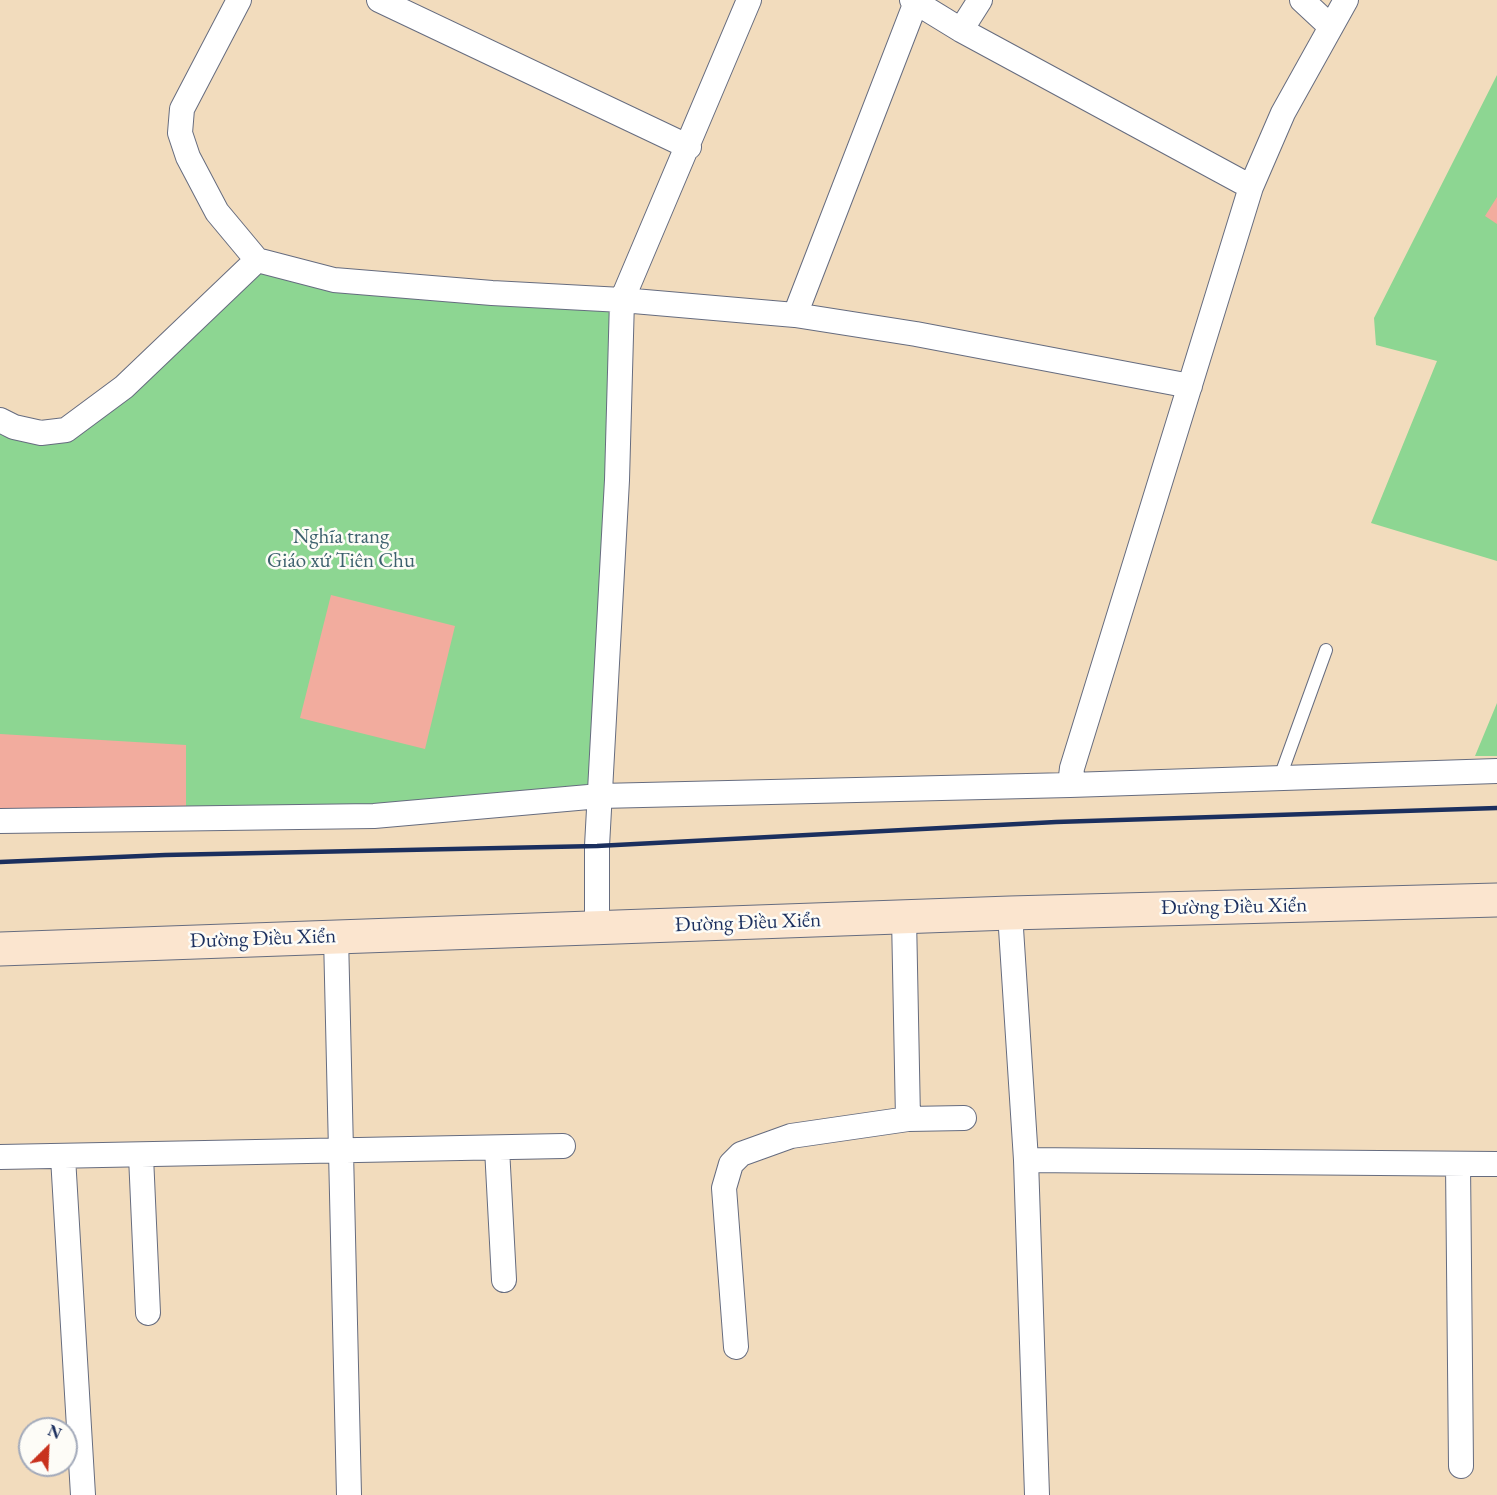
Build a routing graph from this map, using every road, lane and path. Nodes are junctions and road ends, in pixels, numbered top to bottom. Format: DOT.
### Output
graph roads {
  1 [pos="239,0"];
  2 [pos="379,0"];
  3 [pos="749,0"];
  4 [pos="980,0"];
  5 [pos="1302,0"];
  6 [pos="1347,0"];
  7 [pos="914,1"];
  8 [pos="1331,27"];
  9 [pos="961,30"];
  10 [pos="689,147"];
  11 [pos="1251,187"];
  12 [pos="257,260"];
  13 [pos="622,300"];
  14 [pos="795,315"];
  15 [pos="1190,386"];
  16 [pos="0,420"];
  17 [pos="1326,650"];
  18 [pos="1497,771"];
  19 [pos="1280,777"];
  20 [pos="1070,785"];
  21 [pos="600,796"];
  22 [pos="0,821"];
  23 [pos="1497,900"];
  24 [pos="1010,913"];
  25 [pos="904,917"];
  26 [pos="597,929"];
  27 [pos="336,936"];
  28 [pos="0,949"];
  29 [pos="964,1118"];
  30 [pos="908,1119"];
  31 [pos="563,1146"];
  32 [pos="497,1148"];
  33 [pos="342,1151"];
  34 [pos="141,1156"];
  35 [pos="63,1157"];
  36 [pos="0,1158"];
  37 [pos="1026,1160"];
  38 [pos="1458,1164"];
  39 [pos="1497,1164"];
  40 [pos="504,1280"];
  41 [pos="148,1313"];
  42 [pos="736,1347"];
  43 [pos="1461,1466"];
  44 [pos="82,1495"];
  45 [pos="349,1495"];
  46 [pos="1037,1495"];
  1 -- 12 [label="street"];
  2 -- 10 [label="street"];
  3 -- 10 [label="street"];
  4 -- 9 [label="street"];
  5 -- 8 [label="street"];
  6 -- 8 [label="street"];
  7 -- 9 [label="street"];
  7 -- 14 [label="street"];
  8 -- 11 [label="street"];
  9 -- 11 [label="street"];
  10 -- 13 [label="street"];
  11 -- 15 [label="street"];
  12 -- 13 [label="street"];
  12 -- 16 [label="street"];
  13 -- 14 [label="street"];
  13 -- 21 [label="street"];
  14 -- 15 [label="street"];
  15 -- 20 [label="street"];
  17 -- 19 [label="lane"];
  18 -- 19 [label="street"];
  19 -- 20 [label="street"];
  20 -- 21 [label="street"];
  21 -- 22 [label="street"];
  21 -- 26 [label="street"];
  23 -- 24 [label="street, Đường Điều Xiển"];
  24 -- 25 [label="street, Đường Điều Xiển"];
  24 -- 37 [label="street"];
  25 -- 26 [label="street, Đường Điều Xiển"];
  25 -- 30 [label="street"];
  26 -- 27 [label="street, Đường Điều Xiển"];
  27 -- 28 [label="street, Đường Điều Xiển"];
  27 -- 33 [label="street"];
  29 -- 30 [label="street"];
  30 -- 42 [label="street"];
  31 -- 32 [label="street"];
  32 -- 33 [label="street"];
  32 -- 40 [label="street"];
  33 -- 34 [label="street"];
  33 -- 45 [label="street"];
  34 -- 35 [label="street"];
  34 -- 41 [label="street"];
  35 -- 36 [label="street"];
  35 -- 44 [label="street"];
  37 -- 38 [label="street"];
  37 -- 46 [label="street"];
  38 -- 39 [label="street"];
  38 -- 43 [label="street"];
}
